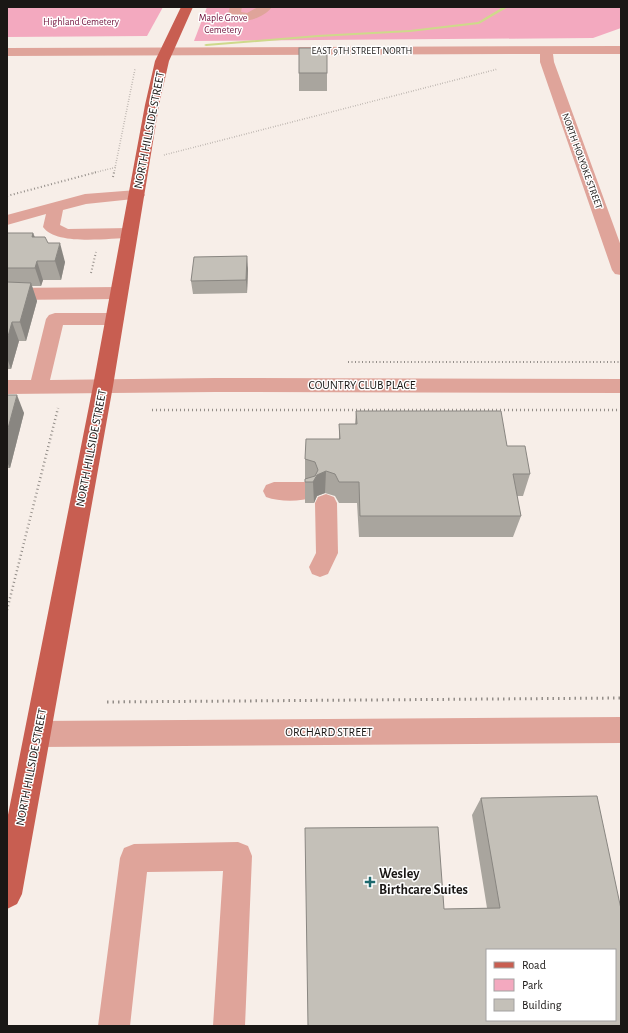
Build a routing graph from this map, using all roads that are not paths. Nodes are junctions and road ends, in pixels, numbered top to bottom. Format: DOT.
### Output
graph roads {
  1 [pos="187,7"];
  2 [pos="236,7"];
  3 [pos="266,7"];
  4 [pos="546,50"];
  5 [pos="621,50"];
  6 [pos="7,52"];
  7 [pos="166,52"];
  8 [pos="137,195"];
  9 [pos="56,207"];
  10 [pos="7,220"];
  11 [pos="130,233"];
  12 [pos="621,270"];
  13 [pos="119,293"];
  14 [pos="7,294"];
  15 [pos="115,318"];
  16 [pos="103,386"];
  17 [pos="621,386"];
  18 [pos="7,387"];
  19 [pos="39,387"];
  20 [pos="274,491"];
  21 [pos="306,491"];
  22 [pos="326,503"];
  23 [pos="320,567"];
  24 [pos="621,730"];
  25 [pos="38,734"];
  26 [pos="7,894"];
  27 [pos="114,1026"];
  28 [pos="229,1026"];
  1 -- 7 [label="main road, NORTH HILLSIDE STREET"];
  2 -- 3 [label="street"];
  4 -- 5 [label="street, EAST 9TH STREET NORTH"];
  4 -- 7 [label="street, EAST 9TH STREET NORTH"];
  4 -- 12 [label="street, NORTH HOLYOKE STREET"];
  6 -- 7 [label="street, EAST 9TH STREET NORTH"];
  7 -- 8 [label="main road, NORTH HILLSIDE STREET"];
  8 -- 9 [label="street"];
  8 -- 11 [label="main road, NORTH HILLSIDE STREET"];
  9 -- 10 [label="street"];
  9 -- 11 [label="street"];
  11 -- 13 [label="main road, NORTH HILLSIDE STREET"];
  13 -- 14 [label="street"];
  13 -- 15 [label="main road, NORTH HILLSIDE STREET"];
  15 -- 16 [label="main road, NORTH HILLSIDE STREET"];
  15 -- 19 [label="street"];
  16 -- 17 [label="street, COUNTRY CLUB PLACE"];
  16 -- 19 [label="street, COUNTRY CLUB PLACE"];
  16 -- 25 [label="main road, NORTH HILLSIDE STREET"];
  18 -- 19 [label="street, COUNTRY CLUB PLACE"];
  20 -- 21 [label="street"];
  22 -- 23 [label="street"];
  24 -- 25 [label="street, ORCHARD STREET"];
  25 -- 26 [label="main road, NORTH HILLSIDE STREET"];
  27 -- 28 [label="street"];
}
